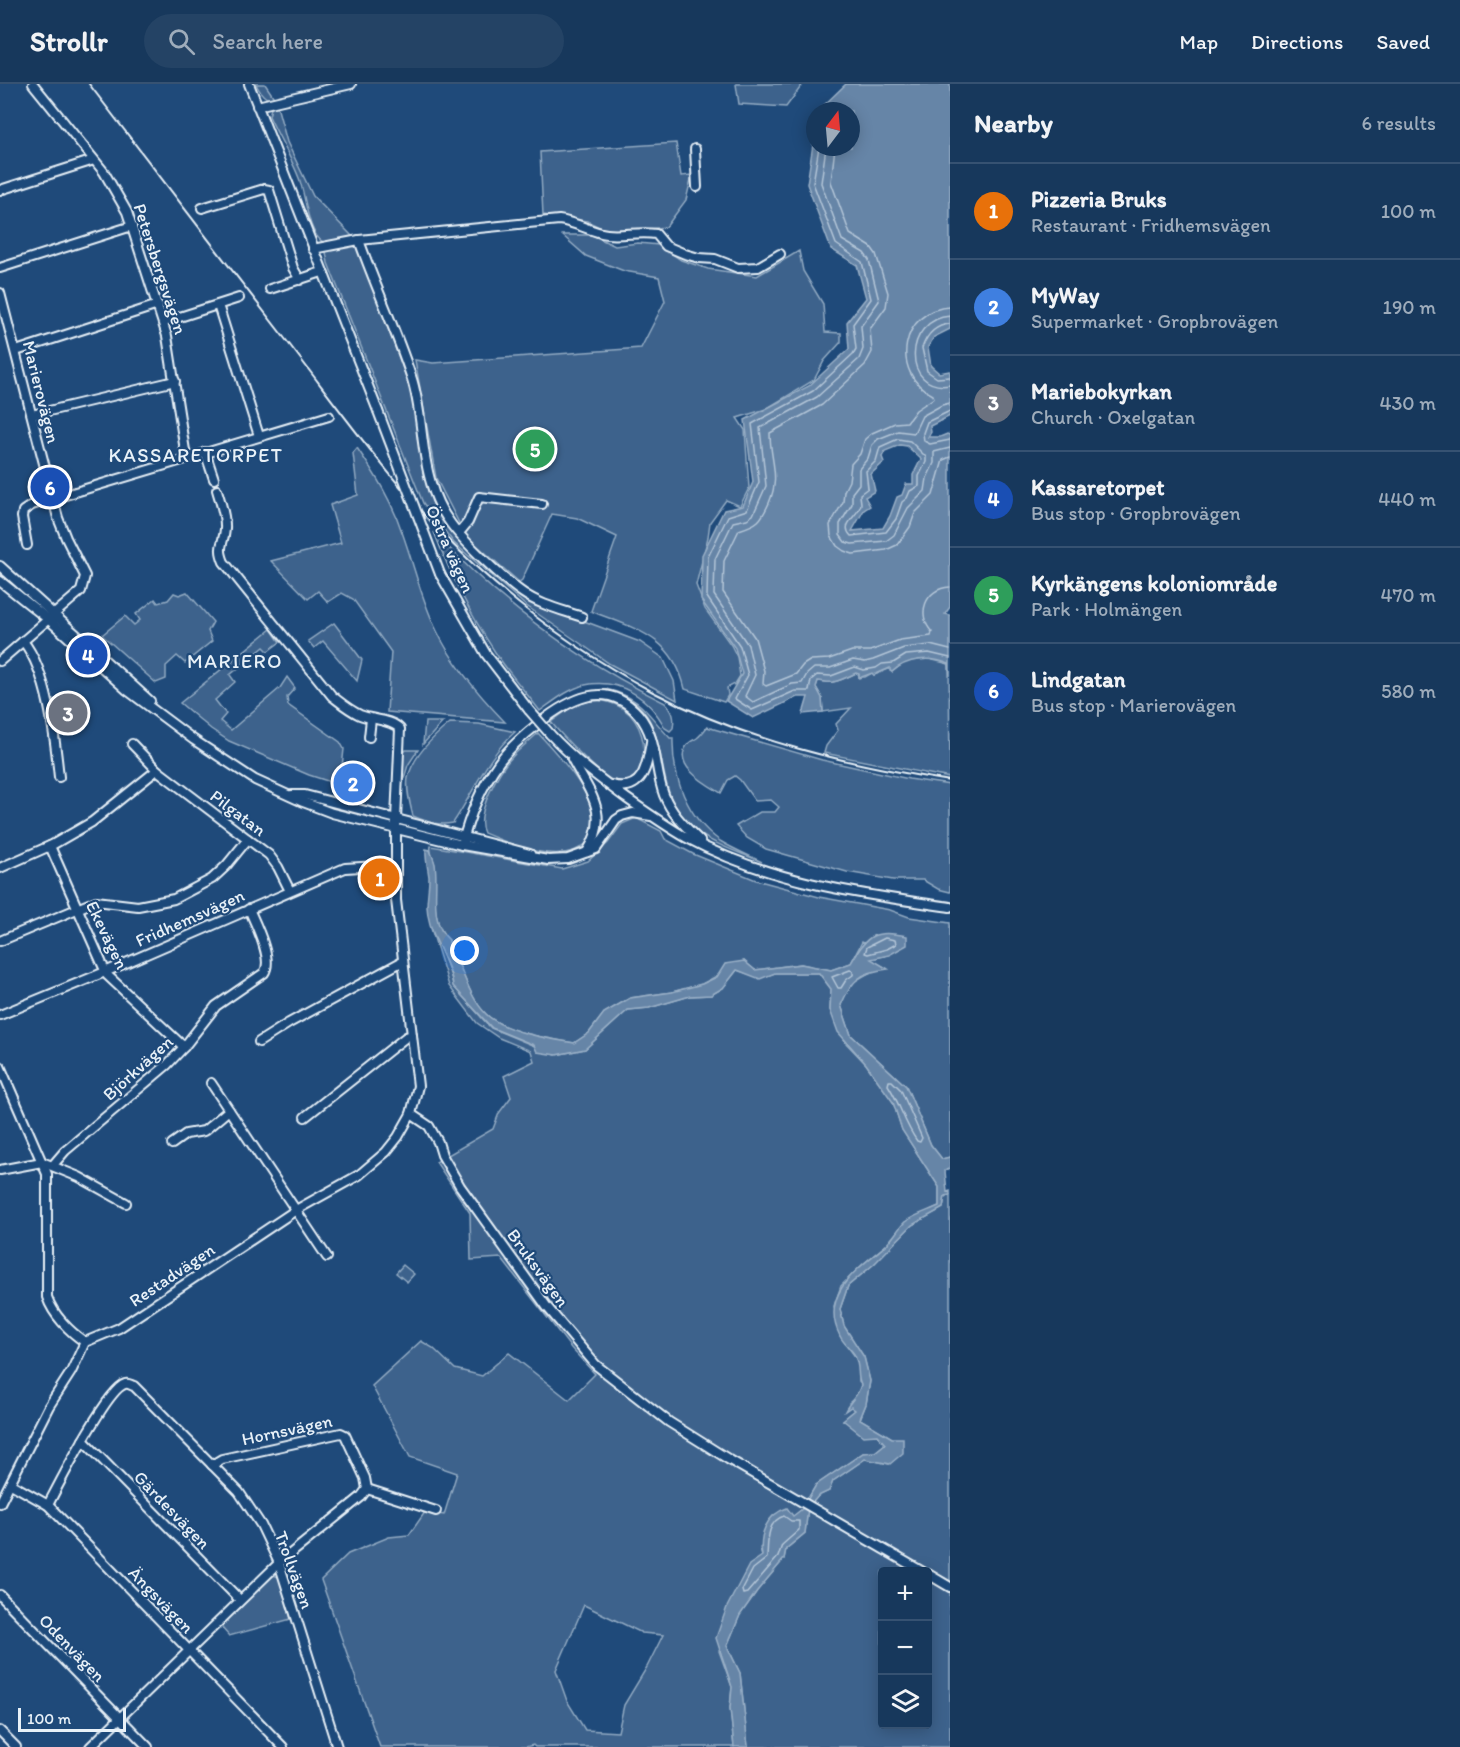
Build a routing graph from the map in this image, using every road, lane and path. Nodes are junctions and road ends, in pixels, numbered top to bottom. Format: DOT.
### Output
graph roads {
  1 [pos="33,84"];
  2 [pos="249,84"];
  3 [pos="351,84"];
  4 [pos="257,106"];
  5 [pos="695,149"];
  6 [pos="94,160"];
  7 [pos="697,187"];
  8 [pos="0,190"];
  9 [pos="202,208"];
  10 [pos="132,226"];
  11 [pos="359,240"];
  12 [pos="313,249"];
  13 [pos="780,254"];
  14 [pos="0,268"];
  15 [pos="322,272"];
  16 [pos="300,280"];
  17 [pos="270,289"];
  18 [pos="0,293"];
  19 [pos="239,298"];
  20 [pos="158,305"];
  21 [pos="218,305"];
  22 [pos="164,322"];
  23 [pos="16,351"];
  24 [pos="175,381"];
  25 [pos="32,415"];
  26 [pos="329,416"];
  27 [pos="259,436"];
  28 [pos="205,452"];
  29 [pos="186,457"];
  30 [pos="214,479"];
  31 [pos="217,490"];
  32 [pos="53,498"];
  33 [pos="540,504"];
  34 [pos="459,533"];
  35 [pos="27,545"];
  36 [pos="0,566"];
  37 [pos="0,581"];
  38 [pos="52,617"];
  39 [pos="582,617"];
  40 [pos="23,641"];
  41 [pos="0,661"];
  42 [pos="371,719"];
  43 [pos="369,737"];
  44 [pos="652,741"];
  45 [pos="132,744"];
  46 [pos="570,755"];
  47 [pos="154,771"];
  48 [pos="59,777"];
  49 [pos="607,784"];
  50 [pos="651,816"];
  51 [pos="396,823"];
  52 [pos="465,835"];
  53 [pos="248,839"];
  54 [pos="462,845"];
  55 [pos="50,846"];
  56 [pos="706,847"];
  57 [pos="586,853"];
  58 [pos="548,860"];
  59 [pos="395,865"];
  60 [pos="0,868"];
  61 [pos="290,891"];
  62 [pos="950,907"];
  63 [pos="77,909"];
  64 [pos="249,909"];
  65 [pos="0,941"];
  66 [pos="403,961"];
  67 [pos="105,972"];
  68 [pos="0,1015"];
  69 [pos="412,1035"];
  70 [pos="259,1042"];
  71 [pos="184,1047"];
  72 [pos="0,1066"];
  73 [pos="211,1083"];
  74 [pos="229,1110"];
  75 [pos="411,1114"];
  76 [pos="305,1117"];
  77 [pos="172,1144"];
  78 [pos="42,1162"];
  79 [pos="53,1165"];
  80 [pos="0,1170"];
  81 [pos="126,1203"];
  82 [pos="296,1210"];
  83 [pos="327,1257"];
  84 [pos="85,1342"];
  85 [pos="83,1440"];
  86 [pos="212,1465"];
  87 [pos="11,1484"];
  88 [pos="367,1489"];
  89 [pos="0,1503"];
  90 [pos="48,1506"];
  91 [pos="436,1511"];
  92 [pos="279,1563"];
  93 [pos="914,1567"];
  94 [pos="932,1577"];
  95 [pos="950,1587"];
  96 [pos="0,1595"];
  97 [pos="240,1600"];
  98 [pos="189,1651"];
  99 [pos="120,1718"];
  100 [pos="0,1731"];
  101 [pos="16,1747"];
  102 [pos="90,1747"];
  103 [pos="148,1747"];
  104 [pos="283,1747"];
  105 [pos="337,1747"];
  1 -- 6 [label="street, Petersbergsvägen"];
  2 -- 4 [label="street, Östra vägen"];
  3 -- 4 [label="street"];
  4 -- 12 [label="street, Östra vägen"];
  5 -- 7 [label="street"];
  6 -- 8 [label="street"];
  6 -- 10 [label="street, Petersbergsvägen"];
  9 -- 16 [label="street"];
  10 -- 14 [label="street"];
  10 -- 20 [label="street, Petersbergsvägen"];
  11 -- 12 [label="street"];
  11 -- 13 [label="street"];
  11 -- 34 [label="street"];
  12 -- 15 [label="street, Östra vägen"];
  15 -- 16 [label="street"];
  15 -- 46 [label="street, Östra vägen, bridge"];
  16 -- 17 [label="street"];
  18 -- 23 [label="street, Marierovägen"];
  19 -- 21 [label="street"];
  20 -- 22 [label="street, Petersbergsvägen"];
  20 -- 23 [label="street"];
  21 -- 22 [label="street"];
  21 -- 27 [label="street"];
  22 -- 24 [label="street, Petersbergsvägen"];
  23 -- 25 [label="street, Marierovägen"];
  24 -- 25 [label="street"];
  24 -- 29 [label="street, Petersbergsvägen"];
  25 -- 32 [label="street, Marierovägen"];
  26 -- 27 [label="street"];
  27 -- 28 [label="street"];
  28 -- 29 [label="street"];
  28 -- 30 [label="street"];
  29 -- 32 [label="street"];
  31 -- 42 [label="street"];
  32 -- 35 [label="street"];
  32 -- 38 [label="street, Marierovägen"];
  33 -- 34 [label="street"];
  34 -- 39 [label="street"];
  36 -- 38 [label="street"];
  37 -- 38 [label="street"];
  38 -- 40 [label="street"];
  38 -- 51 [label="street"];
  40 -- 41 [label="street"];
  40 -- 48 [label="street"];
  42 -- 43 [label="street"];
  42 -- 51 [label="street"];
  44 -- 49 [label="street"];
  44 -- 52 [label="street"];
  44 -- 56 [label="street"];
  45 -- 47 [label="street, Pilgatan"];
  46 -- 49 [label="street, Östra vägen"];
  46 -- 57 [label="street"];
  47 -- 53 [label="street, Pilgatan"];
  47 -- 55 [label="street"];
  49 -- 50 [label="street, Östra vägen"];
  50 -- 56 [label="street, Östra vägen"];
  50 -- 57 [label="street"];
  51 -- 52 [label="street"];
  51 -- 54 [label="street"];
  51 -- 59 [label="street"];
  52 -- 54 [label="street"];
  52 -- 58 [label="street"];
  53 -- 61 [label="street, Pilgatan"];
  53 -- 63 [label="street"];
  54 -- 58 [label="street"];
  55 -- 60 [label="street"];
  55 -- 63 [label="street, Ekevägen"];
  56 -- 62 [label="street, Östra vägen"];
  57 -- 58 [label="street"];
  59 -- 61 [label="street, Fridhemsvägen"];
  59 -- 66 [label="street"];
  61 -- 64 [label="street, Fridhemsvägen"];
  63 -- 65 [label="street"];
  63 -- 67 [label="street, Ekevägen"];
  64 -- 67 [label="street, Fridhemsvägen"];
  64 -- 71 [label="street, Björkvägen"];
  66 -- 69 [label="street"];
  66 -- 70 [label="street"];
  67 -- 68 [label="street, Fridhemsvägen"];
  67 -- 71 [label="street, Ekevägen"];
  69 -- 75 [label="street"];
  69 -- 76 [label="street"];
  71 -- 79 [label="street, Björkvägen"];
  72 -- 78 [label="street"];
  73 -- 74 [label="street"];
  74 -- 77 [label="street"];
  74 -- 82 [label="street"];
  75 -- 82 [label="street, Restadvägen"];
  75 -- 93 [label="street, Bruksvägen"];
  78 -- 79 [label="street"];
  78 -- 80 [label="street"];
  78 -- 84 [label="street"];
  79 -- 81 [label="street"];
  82 -- 83 [label="street"];
  82 -- 84 [label="street, Restadvägen"];
  84 -- 87 [label="street"];
  85 -- 86 [label="street, Trollvägen"];
  85 -- 90 [label="street"];
  85 -- 97 [label="street, Gärdesvägen"];
  86 -- 88 [label="street, Hornsvägen"];
  86 -- 92 [label="street, Trollvägen"];
  87 -- 89 [label="street"];
  87 -- 90 [label="street, Ängsvägen"];
  88 -- 91 [label="street"];
  88 -- 92 [label="street"];
  90 -- 98 [label="street, Ängsvägen"];
  92 -- 97 [label="street"];
  92 -- 105 [label="street, Trollvägen"];
  94 -- 95 [label="street"];
  96 -- 99 [label="street, Odenvägen"];
  97 -- 98 [label="street"];
  98 -- 99 [label="street"];
  98 -- 104 [label="street, Ängsvägen"];
  99 -- 102 [label="street"];
  99 -- 103 [label="street, Odenvägen"];
  100 -- 101 [label="street"];
}
